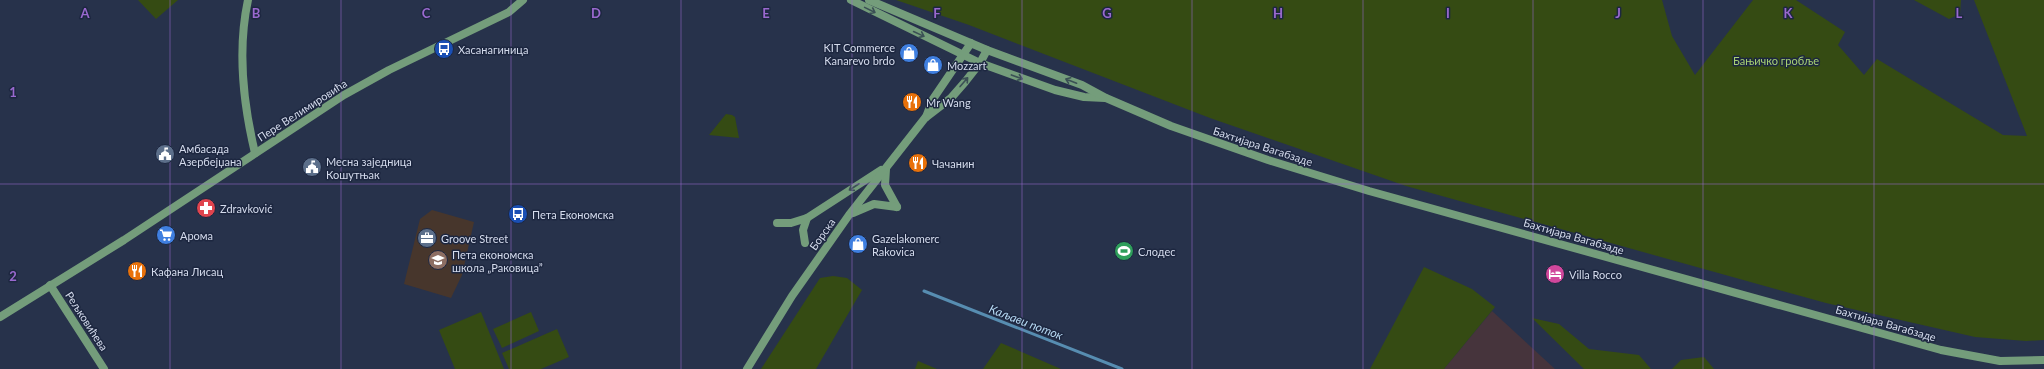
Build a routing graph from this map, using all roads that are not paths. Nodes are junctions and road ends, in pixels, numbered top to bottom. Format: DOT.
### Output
graph roads {
  1 [pos="248,0"];
  2 [pos="523,0"];
  3 [pos="851,0"];
  4 [pos="869,0"];
  5 [pos="971,43"];
  6 [pos="987,50"];
  7 [pos="964,55"];
  8 [pos="980,63"];
  9 [pos="1106,98"];
  10 [pos="926,118"];
  11 [pos="255,153"];
  12 [pos="887,166"];
  13 [pos="849,215"];
  14 [pos="808,218"];
  15 [pos="777,223"];
  16 [pos="805,243"];
  17 [pos="50,285"];
  18 [pos="0,317"];
  19 [pos="2044,360"];
  20 [pos="104,369"];
  21 [pos="747,369"];
  1 -- 11 [label="main road"];
  2 -- 11 [label="main road, Пере Велимировића"];
  3 -- 7 [label="main road, one-way"];
  4 -- 5 [label="main road"];
  5 -- 6 [label="main road, Бахтијара Вагабзаде"];
  5 -- 7 [label="main road, Борска"];
  6 -- 8 [label="main road, Борска"];
  9 -- 6 [label="main road, Бахтијара Вагабзаде, one-way"];
  7 -- 8 [label="main road, Бахтијара Вагабзаде"];
  7 -- 10 [label="main road, Борска"];
  8 -- 9 [label="main road, Бахтијара Вагабзаде, one-way"];
  10 -- 8 [label="main road, Борска, one-way"];
  9 -- 19 [label="main road, Бахтијара Вагабзаде"];
  10 -- 12 [label="main road, Борска"];
  11 -- 17 [label="main road, Пере Велимировића"];
  12 -- 13 [label="main road, Борска"];
  12 -- 13 [label="main road"];
  12 -- 14 [label="main road, one-way"];
  13 -- 21 [label="main road, Борска"];
  14 -- 15 [label="main road"];
  14 -- 16 [label="main road"];
  17 -- 18 [label="main road, Пере Велимировића"];
  17 -- 20 [label="main road, Рељковићева"];
}
